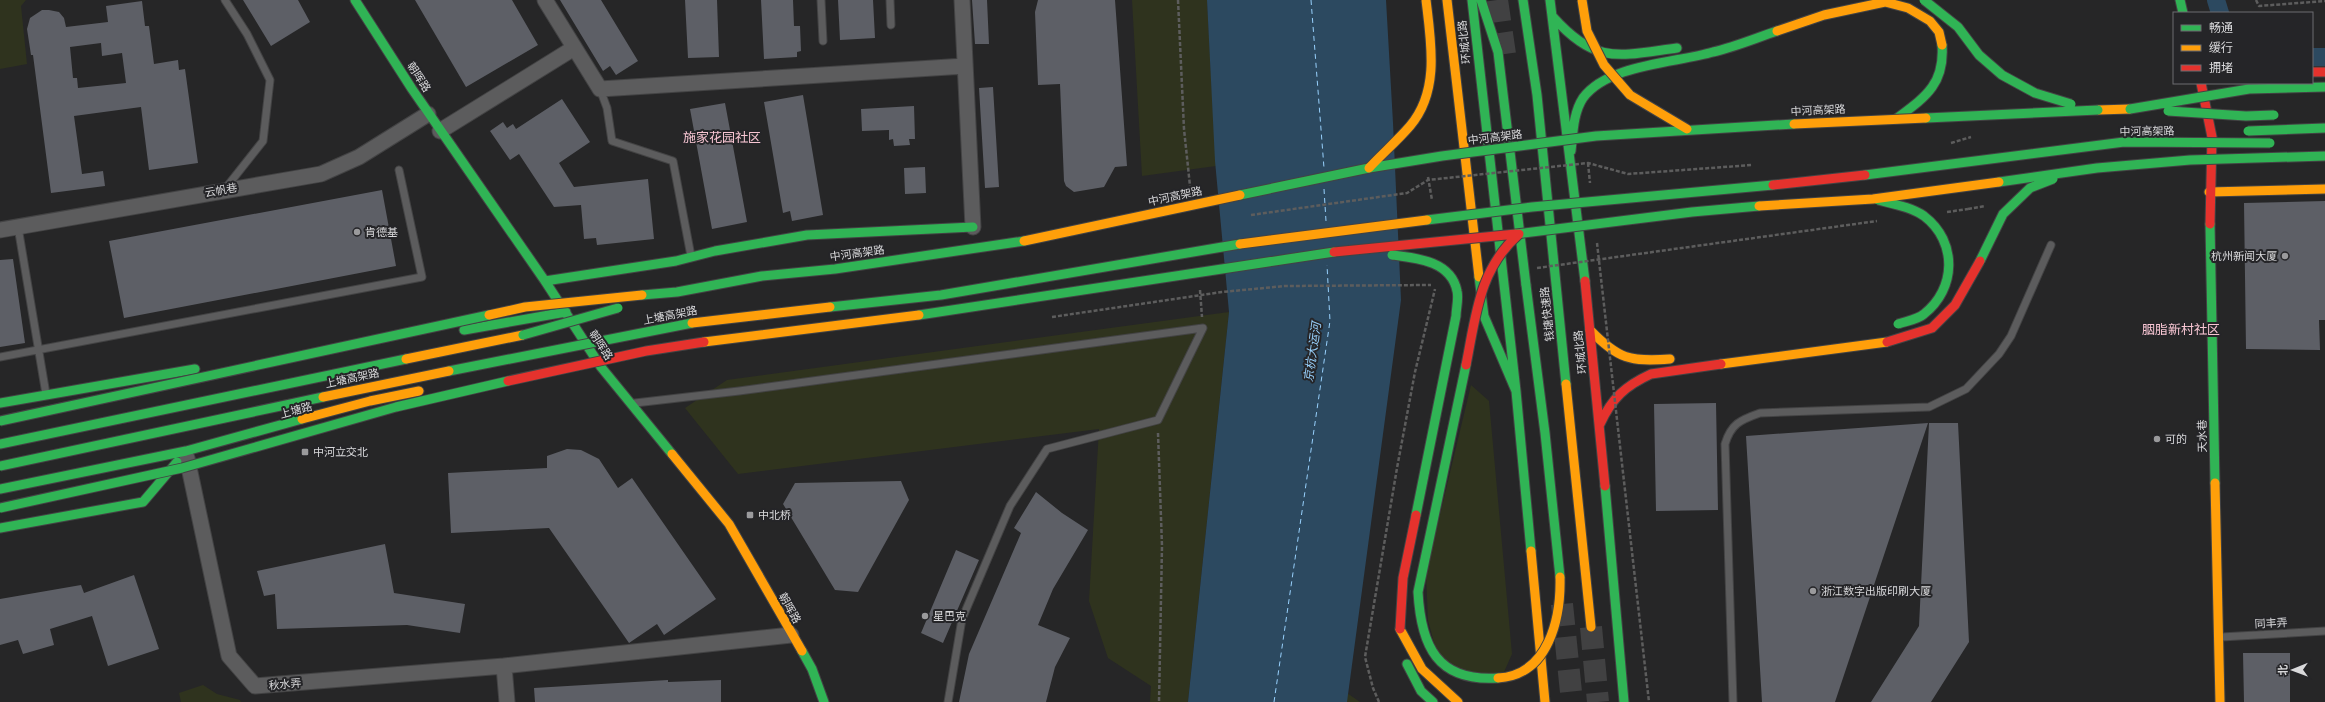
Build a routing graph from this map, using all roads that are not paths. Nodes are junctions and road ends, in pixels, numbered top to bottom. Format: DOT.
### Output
graph roads {
  1 [pos="225,0"];
  2 [pos="355,0"];
  3 [pos="545,0"];
  4 [pos="821,0"];
  5 [pos="890,0"];
  6 [pos="962,0"];
  7 [pos="1426,0"];
  8 [pos="1447,0"];
  9 [pos="1472,0"];
  10 [pos="1481,0"];
  11 [pos="1523,0"];
  12 [pos="1550,0"];
  13 [pos="1582,0"];
  14 [pos="1924,0"];
  15 [pos="2180,0"];
  16 [pos="2183,12"];
  17 [pos="1553,17"];
  18 [pos="891,25"];
  19 [pos="823,41"];
  20 [pos="1686,46"];
  21 [pos="574,48"];
  22 [pos="965,66"];
  23 [pos="2313,72"];
  24 [pos="2325,72"];
  25 [pos="2201,84"];
  26 [pos="2325,87"];
  27 [pos="600,89"];
  28 [pos="2130,109"];
  29 [pos="2098,110"];
  30 [pos="428,114"];
  31 [pos="2285,115"];
  32 [pos="1896,119"];
  33 [pos="2325,128"];
  34 [pos="1688,129"];
  35 [pos="440,131"];
  36 [pos="2237,131"];
  37 [pos="2222,133"];
  38 [pos="2124,142"];
  39 [pos="2282,143"];
  40 [pos="1571,151"];
  41 [pos="2325,156"];
  42 [pos="1369,168"];
  43 [pos="399,170"];
  44 [pos="2072,171"];
  45 [pos="2325,189"];
  46 [pos="224,190"];
  47 [pos="2209,192"];
  48 [pos="1873,199"];
  49 [pos="18,227"];
  50 [pos="973,227"];
  51 [pos="0,230"];
  52 [pos="1519,234"];
  53 [pos="2051,245"];
  54 [pos="1351,250"];
  55 [pos="691,257"];
  56 [pos="544,280"];
  57 [pos="677,292"];
  58 [pos="566,312"];
  59 [pos="710,319"];
  60 [pos="1892,326"];
  61 [pos="1590,330"];
  62 [pos="781,332"];
  63 [pos="39,350"];
  64 [pos="0,357"];
  65 [pos="1679,358"];
  66 [pos="601,367"];
  67 [pos="1516,391"];
  68 [pos="46,394"];
  69 [pos="0,403"];
  70 [pos="633,404"];
  71 [pos="0,421"];
  72 [pos="1600,424"];
  73 [pos="0,444"];
  74 [pos="186,451"];
  75 [pos="0,466"];
  76 [pos="0,489"];
  77 [pos="0,508"];
  78 [pos="0,528"];
  79 [pos="1591,627"];
  80 [pos="1400,629"];
  81 [pos="2325,630"];
  82 [pos="791,636"];
  83 [pos="2218,637"];
  84 [pos="504,666"];
  85 [pos="507,702"];
  86 [pos="824,702"];
  87 [pos="948,702"];
  88 [pos="1433,702"];
  89 [pos="1458,702"];
  90 [pos="1545,702"];
  91 [pos="1624,702"];
  92 [pos="1733,702"];
  93 [pos="2220,702"];
  1 -- 46 [label="lane"];
  2 -- 30 [label="main road, 朝晖路"];
  3 -- 21 [label="street"];
  4 -- 19 [label="lane"];
  5 -- 18 [label="lane"];
  6 -- 22 [label="street"];
  7 -- 42 [label="main road, bridge"];
  8 -- 67 [label="main road"];
  9 -- 67 [label="main road, 环城北路"];
  10 -- 52 [label="main road, bridge"];
  11 -- 79 [label="main road, 钱塘快速路"];
  12 -- 17 [label="main road, 环城北路"];
  13 -- 34 [label="main road, bridge"];
  14 -- 29 [label="main road, bridge"];
  15 -- 16 [label="main road"];
  17 -- 20 [label="main road"];
  17 -- 40 [label="main road, 环城北路"];
  21 -- 27 [label="street"];
  21 -- 35 [label="street"];
  22 -- 27 [label="street"];
  22 -- 50 [label="street"];
  23 -- 24 [label="main road"];
  25 -- 47 [label="main road, 天水巷"];
  26 -- 28 [label="main road, 中河高架路, bridge"];
  27 -- 55 [label="lane"];
  28 -- 29 [label="main road, 中河高架路"];
  28 -- 31 [label="main road, bridge"];
  29 -- 32 [label="main road, 中河高架路, bridge"];
  30 -- 35 [label="main road, 朝晖路"];
  30 -- 46 [label="street, 云帆巷"];
  32 -- 34 [label="main road, 中河高架路, bridge"];
  32 -- 40 [label="main road"];
  33 -- 36 [label="main road, bridge"];
  34 -- 42 [label="main road, 中河高架路, bridge"];
  35 -- 56 [label="main road, 朝晖路"];
  37 -- 38 [label="main road, bridge"];
  38 -- 39 [label="main road, 中河高架路, bridge"];
  38 -- 59 [label="main road, 中河高架路, bridge"];
  40 -- 61 [label="main road, 环城北路"];
  41 -- 44 [label="main road, bridge"];
  42 -- 57 [label="main road, 中河高架路, bridge"];
  43 -- 63 [label="lane"];
  44 -- 48 [label="main road, bridge"];
  44 -- 72 [label="main road, bridge"];
  45 -- 47 [label="main road"];
  46 -- 49 [label="street, 云帆巷"];
  47 -- 83 [label="main road, 天水巷"];
  48 -- 52 [label="main road, bridge"];
  48 -- 60 [label="main road, bridge"];
  49 -- 51 [label="street, 云帆巷"];
  49 -- 63 [label="lane"];
  50 -- 55 [label="main road"];
  52 -- 54 [label="main road, bridge"];
  53 -- 92 [label="lane"];
  54 -- 62 [label="main road, bridge"];
  54 -- 80 [label="main road, bridge"];
  55 -- 56 [label="main road"];
  56 -- 58 [label="main road, 朝晖路"];
  57 -- 71 [label="main road, bridge"];
  57 -- 73 [label="main road, 上塘高架路, bridge"];
  58 -- 66 [label="main road, 朝晖路"];
  58 -- 68 [label="main road"];
  59 -- 62 [label="main road, bridge"];
  59 -- 75 [label="main road, 上塘高架路, bridge"];
  61 -- 65 [label="main road"];
  61 -- 72 [label="main road, 环城北路"];
  62 -- 77 [label="main road, bridge"];
  63 -- 64 [label="lane"];
  63 -- 68 [label="lane"];
  66 -- 70 [label="main road, 朝晖路"];
  66 -- 74 [label="main road, 上塘路"];
  67 -- 90 [label="main road, 环城北路"];
  68 -- 69 [label="main road"];
  70 -- 82 [label="main road, 朝晖路"];
  70 -- 87 [label="lane"];
  72 -- 91 [label="main road, 环城北路"];
  74 -- 76 [label="main road, 上塘路"];
  74 -- 78 [label="main road"];
  74 -- 84 [label="street, 秋水弄"];
  80 -- 88 [label="main road"];
  80 -- 89 [label="main road"];
  81 -- 83 [label="lane, 同丰弄"];
  82 -- 84 [label="street"];
  82 -- 86 [label="main road, 朝晖路"];
  83 -- 93 [label="main road, 天水巷"];
  84 -- 85 [label="street"];
}
